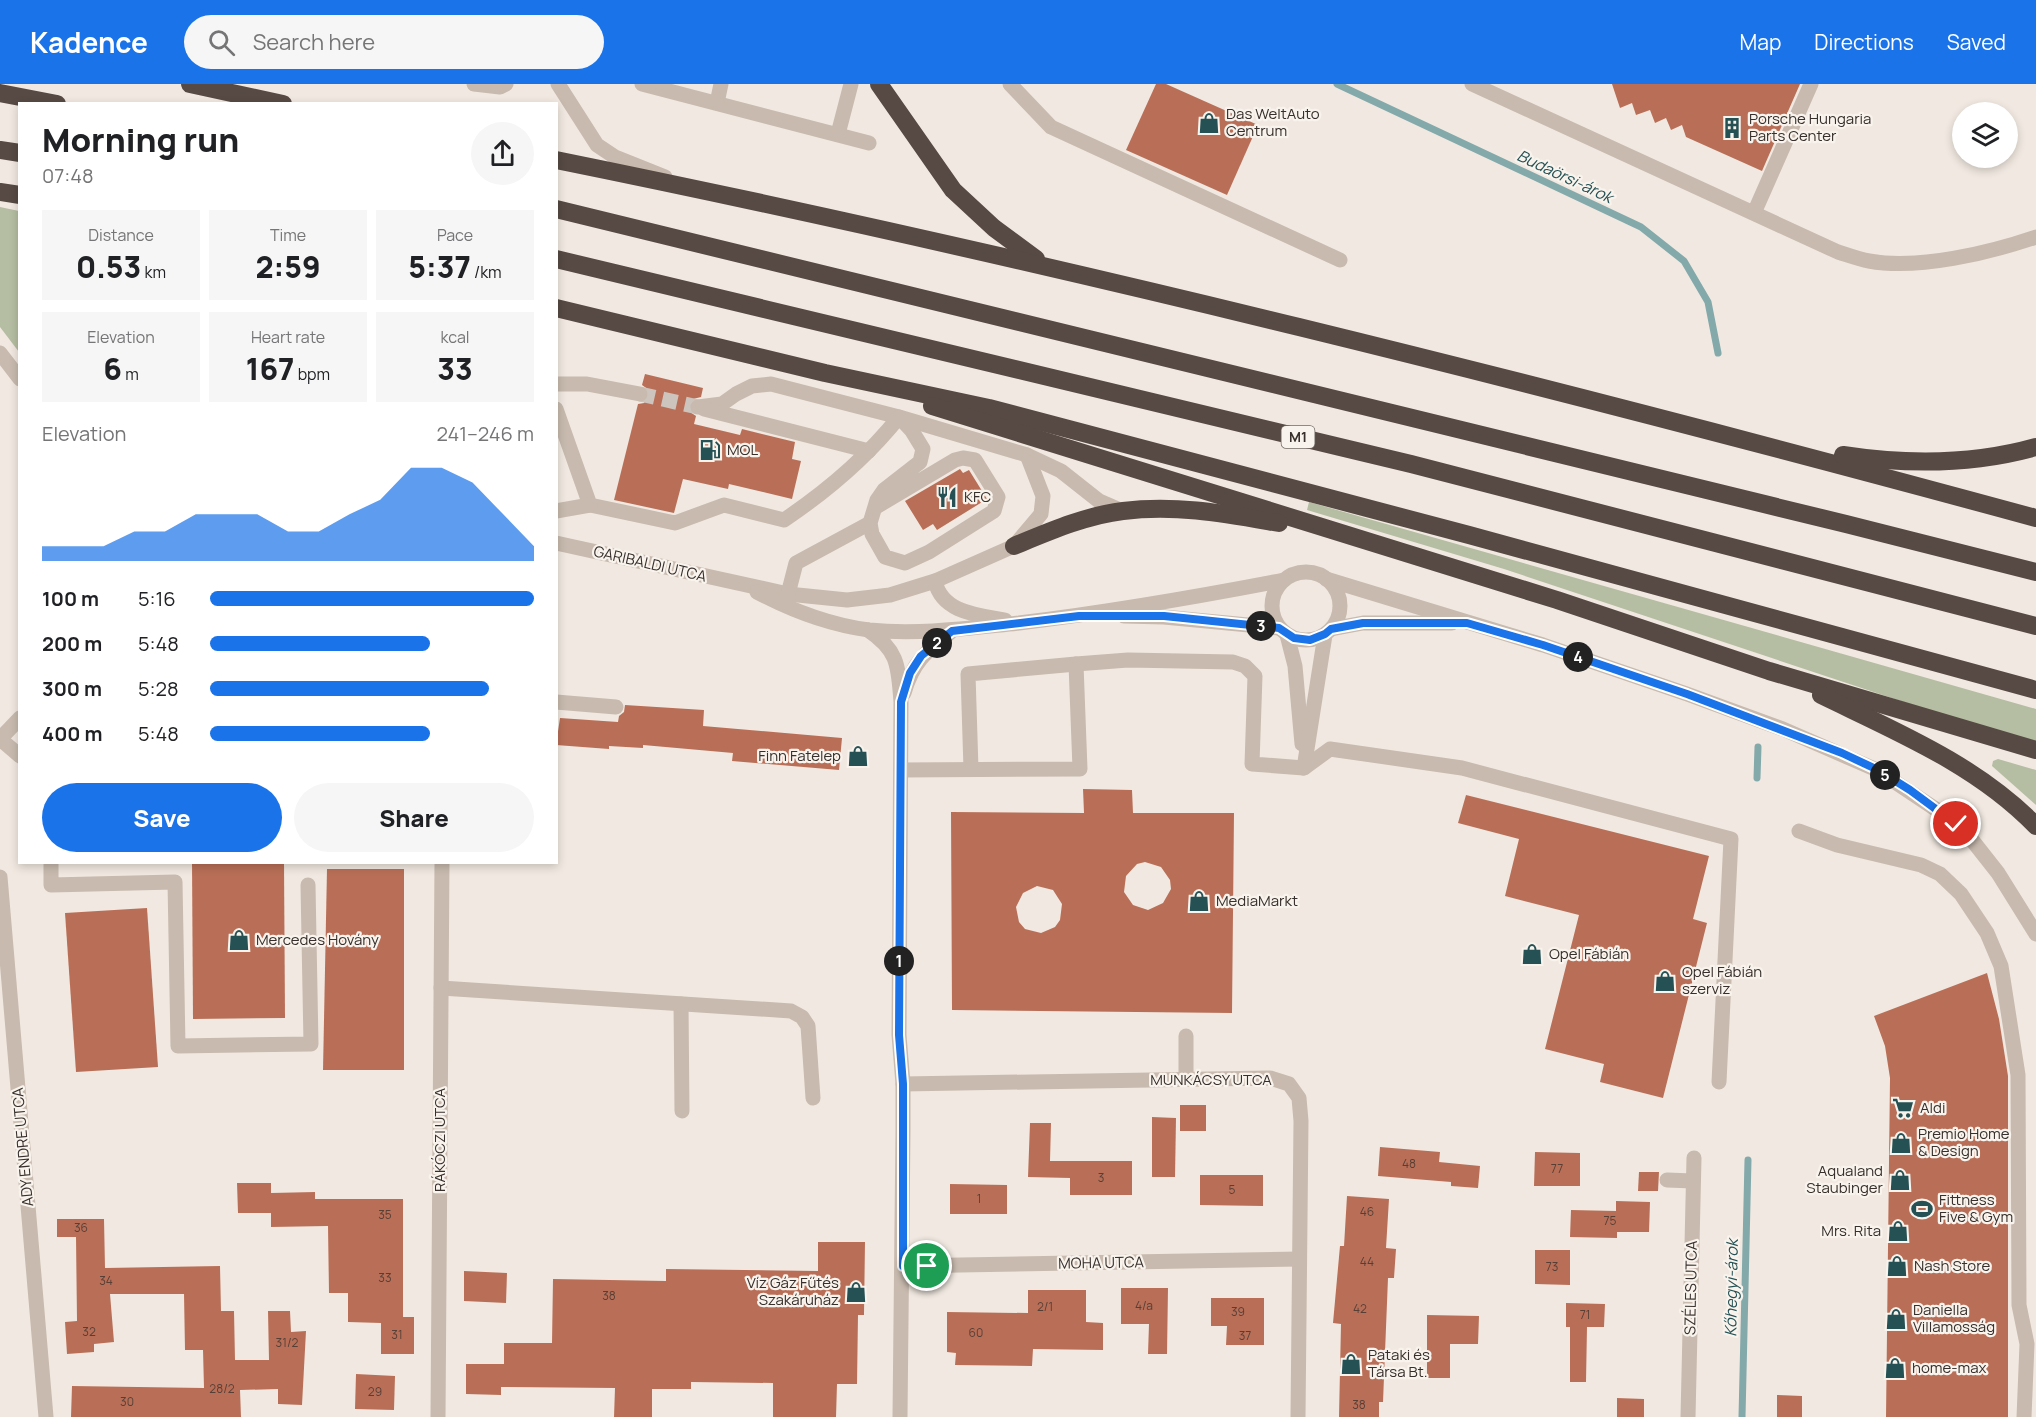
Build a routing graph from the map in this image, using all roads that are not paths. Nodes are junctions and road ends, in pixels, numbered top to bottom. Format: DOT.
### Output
graph roads {
  1 [pos="190,84"];
  2 [pos="474,84"];
  3 [pos="506,84"];
  4 [pos="558,84"];
  5 [pos="642,84"];
  6 [pos="721,84"];
  7 [pos="851,84"];
  8 [pos="879,84"];
  9 [pos="1010,84"];
  10 [pos="1472,84"];
  11 [pos="1811,84"];
  12 [pos="0,93"];
  13 [pos="47,102"];
  14 [pos="275,102"];
  15 [pos="717,103"];
  16 [pos="837,134"];
  17 [pos="869,143"];
  18 [pos="0,150"];
  19 [pos="18,153"];
  20 [pos="558,160"];
  21 [pos="687,186"];
  22 [pos="0,192"];
  23 [pos="18,195"];
  24 [pos="558,209"];
  25 [pos="1755,213"];
  26 [pos="2036,237"];
  27 [pos="558,259"];
  28 [pos="1340,260"];
  29 [pos="1042,264"];
  30 [pos="558,308"];
  31 [pos="0,353"];
  32 [pos="825,373"];
  33 [pos="18,376"];
  34 [pos="558,384"];
  35 [pos="640,394"];
  36 [pos="558,415"];
  37 [pos="899,417"];
  38 [pos="1755,442"];
  39 [pos="2036,447"];
  40 [pos="869,451"];
  41 [pos="1027,454"];
  42 [pos="590,505"];
  43 [pos="876,507"];
  44 [pos="558,511"];
  45 [pos="1122,511"];
  46 [pos="2036,518"];
  47 [pos="870,523"];
  48 [pos="1351,537"];
  49 [pos="558,543"];
  50 [pos="1014,546"];
  51 [pos="2036,572"];
  52 [pos="1326,579"];
  53 [pos="1284,580"];
  54 [pos="935,581"];
  55 [pos="744,585"];
  56 [pos="788,594"];
  57 [pos="1079,616"];
  58 [pos="1020,622"];
  59 [pos="1467,623"];
  60 [pos="2036,626"];
  61 [pos="868,630"];
  62 [pos="952,631"];
  63 [pos="1283,632"];
  64 [pos="1328,632"];
  65 [pos="1076,664"];
  66 [pos="1769,670"];
  67 [pos="2036,690"];
  68 [pos="558,702"];
  69 [pos="901,702"];
  70 [pos="616,707"];
  71 [pos="18,720"];
  72 [pos="0,739"];
  73 [pos="2036,750"];
  74 [pos="18,754"];
  75 [pos="1304,768"];
  76 [pos="971,769"];
  77 [pos="901,770"];
  78 [pos="2036,826"];
  79 [pos="1799,831"];
  80 [pos="51,864"];
  81 [pos="442,864"];
  82 [pos="0,877"];
  83 [pos="308,885"];
  84 [pos="2036,934"];
  85 [pos="441,988"];
  86 [pos="681,1004"];
  87 [pos="1185,1036"];
  88 [pos="1186,1079"];
  89 [pos="1719,1082"];
  90 [pos="903,1084"];
  91 [pos="813,1098"];
  92 [pos="682,1111"];
  93 [pos="1694,1158"];
  94 [pos="1666,1180"];
  95 [pos="1693,1181"];
  96 [pos="1299,1259"];
  97 [pos="903,1266"];
  98 [pos="2019,1305"];
  99 [pos="46,1417"];
  100 [pos="438,1417"];
  101 [pos="900,1417"];
  102 [pos="1298,1417"];
  103 [pos="1689,1417"];
  104 [pos="2018,1417"];
  105 [pos="2024,1417"];
  1 -- 14 [label="highway"];
  2 -- 3 [label="street"];
  4 -- 21 [label="street"];
  5 -- 15 [label="street"];
  6 -- 15 [label="street"];
  7 -- 16 [label="street"];
  8 -- 29 [label="highway"];
  9 -- 28 [label="street"];
  10 -- 25 [label="street"];
  11 -- 25 [label="street"];
  12 -- 13 [label="highway"];
  15 -- 16 [label="street"];
  16 -- 17 [label="street"];
  18 -- 19 [label="highway"];
  20 -- 21 [label="highway"];
  21 -- 29 [label="highway"];
  22 -- 23 [label="highway"];
  24 -- 51 [label="highway"];
  25 -- 26 [label="street"];
  27 -- 60 [label="highway, M1"];
  29 -- 38 [label="highway"];
  30 -- 32 [label="highway"];
  31 -- 33 [label="street"];
  32 -- 48 [label="highway"];
  32 -- 67 [label="highway"];
  34 -- 35 [label="street"];
  36 -- 42 [label="street"];
  37 -- 40 [label="street"];
  37 -- 40 [label="street"];
  37 -- 41 [label="street"];
  37 -- 43 [label="street"];
  38 -- 39 [label="highway"];
  38 -- 46 [label="highway"];
  40 -- 42 [label="street"];
  41 -- 45 [label="street"];
  41 -- 50 [label="street"];
  42 -- 44 [label="street"];
  43 -- 47 [label="street"];
  43 -- 47 [label="street"];
  45 -- 48 [label="highway"];
  45 -- 50 [label="highway"];
  47 -- 56 [label="street"];
  48 -- 66 [label="highway"];
  49 -- 55 [label="street, GARIBALDI UTCA"];
  50 -- 54 [label="street, GARIBALDI UTCA"];
  52 -- 53 [label="street"];
  52 -- 59 [label="street"];
  52 -- 64 [label="street"];
  53 -- 57 [label="street, GARIBALDI UTCA"];
  53 -- 63 [label="street"];
  54 -- 56 [label="street, GARIBALDI UTCA"];
  54 -- 58 [label="street, GARIBALDI UTCA"];
  55 -- 56 [label="street, GARIBALDI UTCA"];
  55 -- 61 [label="street, GARIBALDI UTCA"];
  57 -- 58 [label="street, GARIBALDI UTCA"];
  57 -- 63 [label="street, GARIBALDI UTCA"];
  58 -- 62 [label="street, GARIBALDI UTCA"];
  59 -- 64 [label="street"];
  59 -- 84 [label="street"];
  61 -- 62 [label="street, GARIBALDI UTCA"];
  61 -- 69 [label="street"];
  62 -- 69 [label="street"];
  63 -- 64 [label="street"];
  63 -- 75 [label="street"];
  64 -- 75 [label="street"];
  65 -- 75 [label="street"];
  65 -- 76 [label="street"];
  65 -- 76 [label="street"];
  66 -- 73 [label="highway"];
  66 -- 78 [label="highway"];
  68 -- 70 [label="street"];
  69 -- 77 [label="street"];
  71 -- 72 [label="street"];
  72 -- 74 [label="street"];
  75 -- 89 [label="street"];
  76 -- 77 [label="street"];
  77 -- 90 [label="street"];
  79 -- 98 [label="street"];
  80 -- 83 [label="street"];
  81 -- 85 [label="street, RÁKÓCZI UTCA"];
  82 -- 99 [label="street, ADY ENDRE UTCA"];
  85 -- 86 [label="street"];
  85 -- 100 [label="street, RÁKÓCZI UTCA"];
  86 -- 91 [label="street"];
  86 -- 92 [label="street"];
  87 -- 88 [label="street"];
  88 -- 90 [label="street, MUNKÁCSY UTCA"];
  88 -- 96 [label="street, MUNKÁCSY UTCA"];
  90 -- 97 [label="street"];
  93 -- 95 [label="street, SZÉLES UTCA"];
  94 -- 95 [label="street"];
  95 -- 103 [label="street, SZÉLES UTCA"];
  96 -- 97 [label="street, MOHA UTCA"];
  96 -- 102 [label="street, MUNKÁCSY UTCA"];
  97 -- 101 [label="street"];
  98 -- 104 [label="street"];
  98 -- 105 [label="street"];
}
